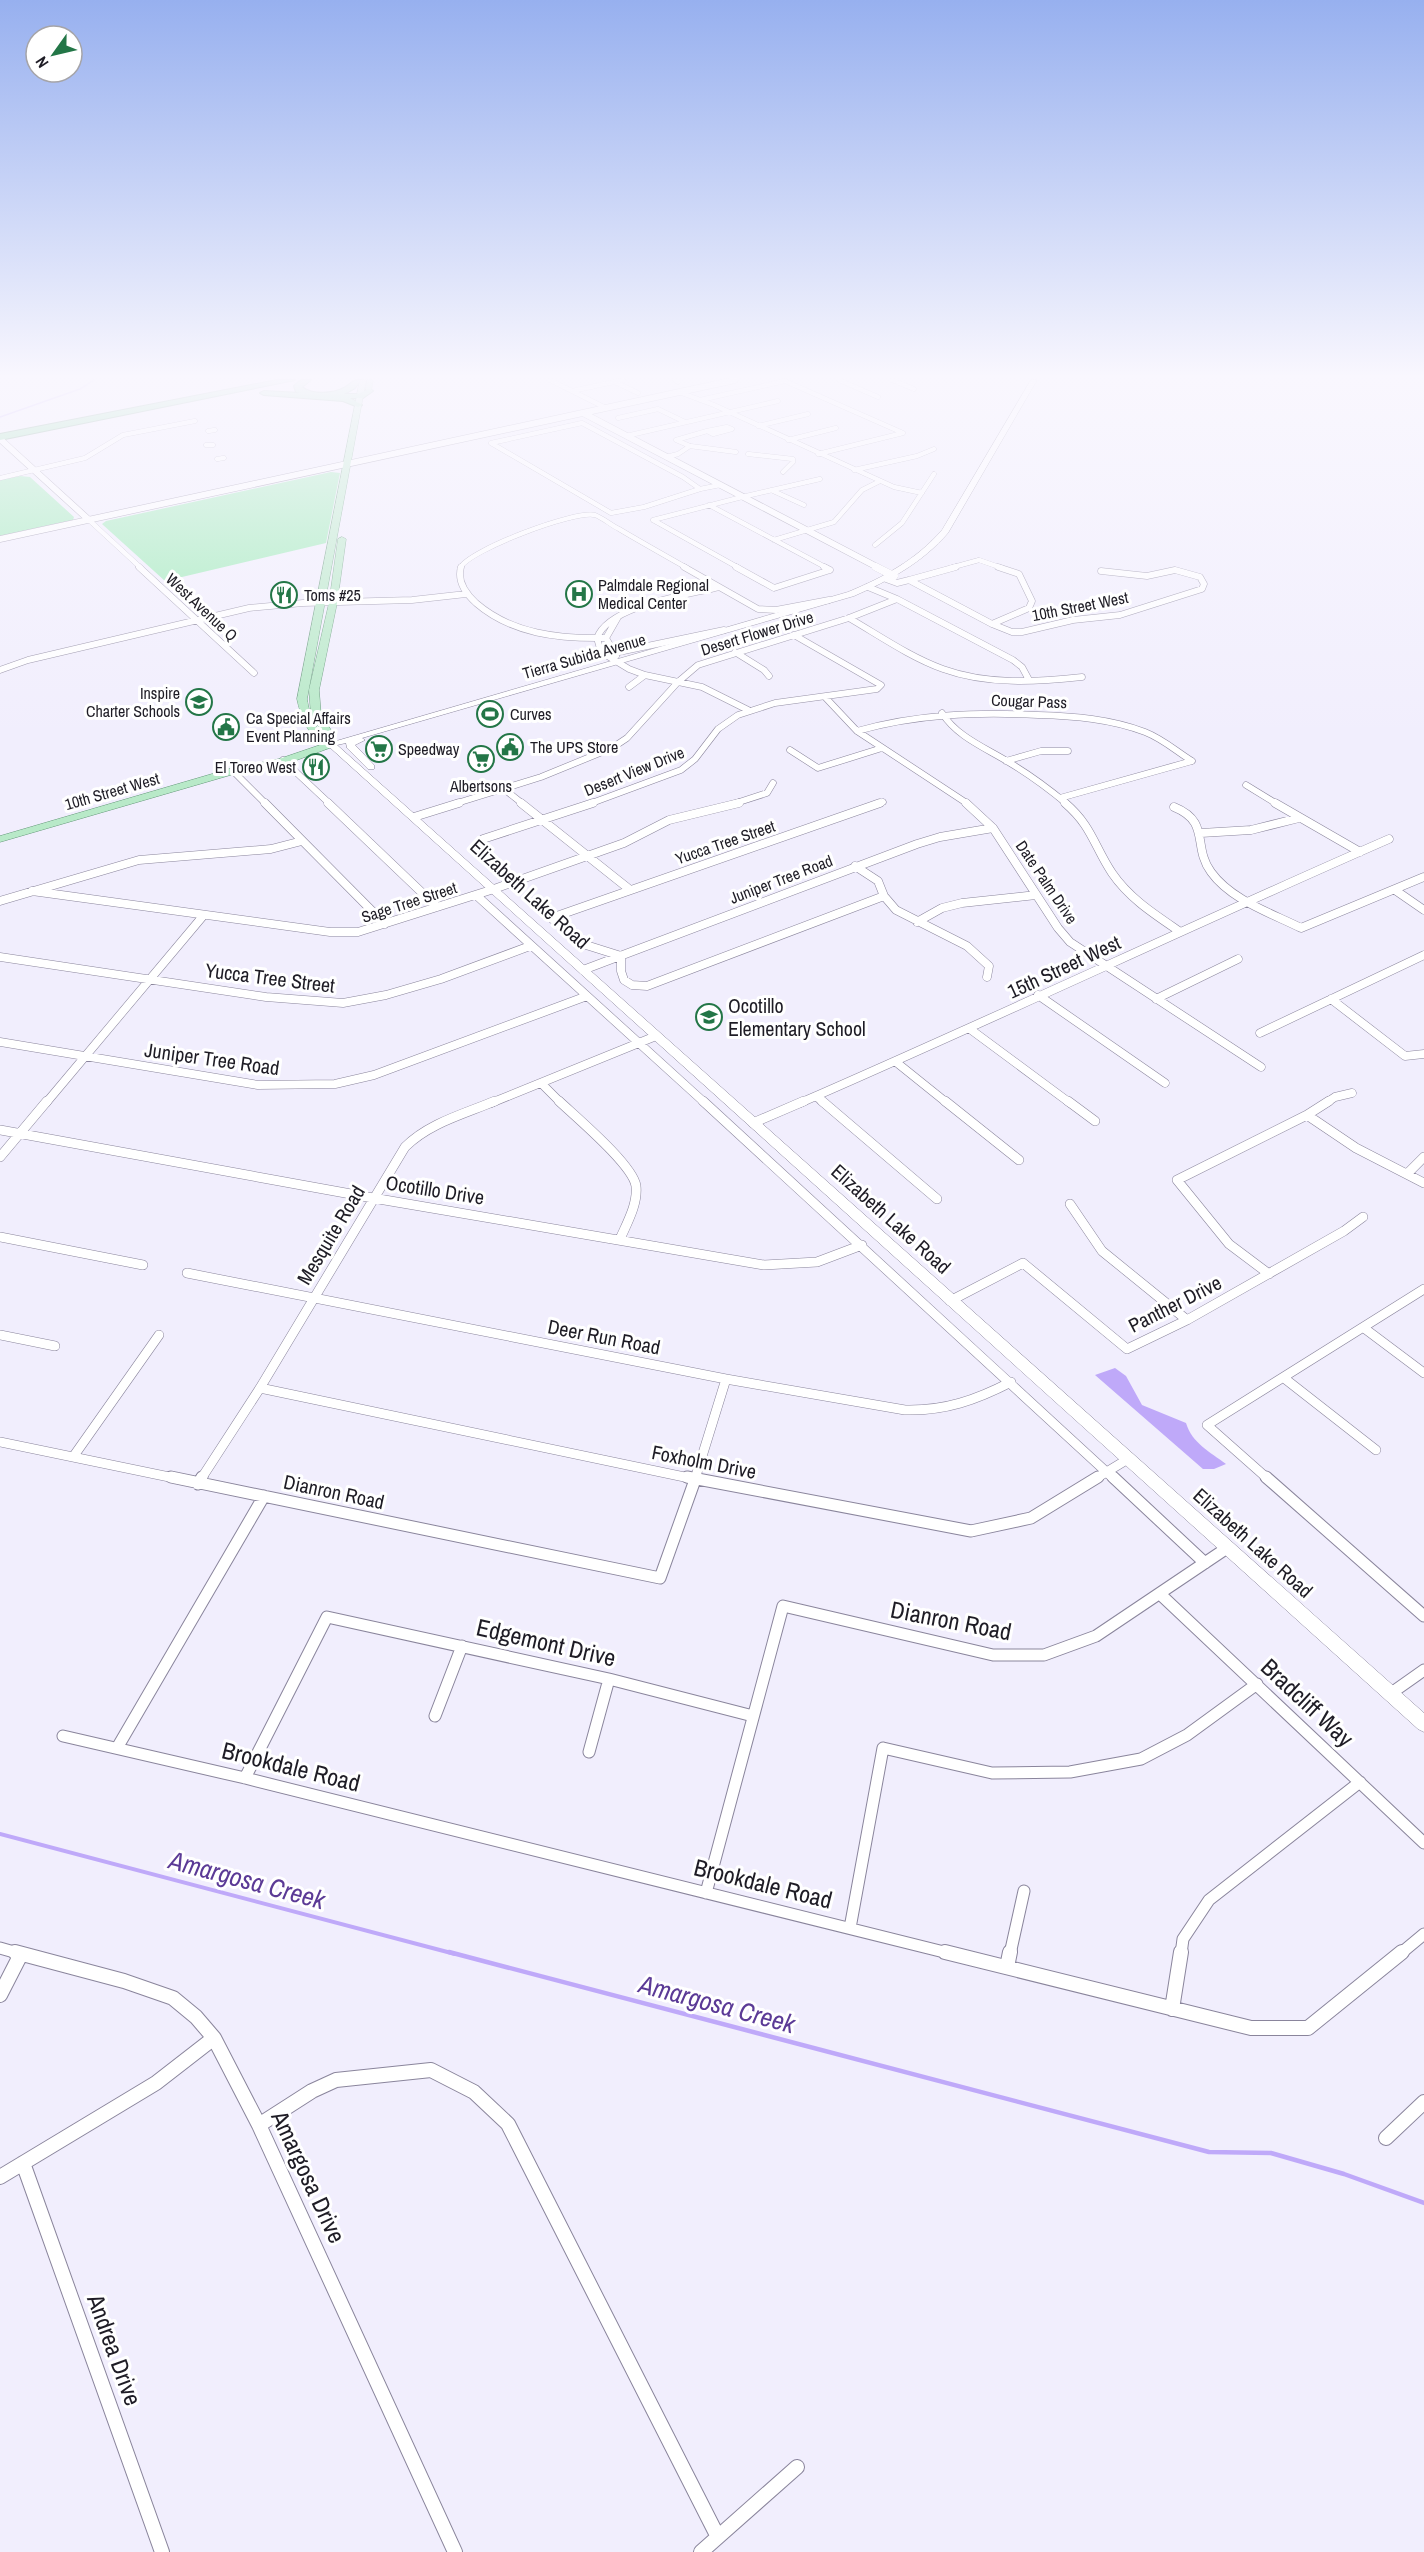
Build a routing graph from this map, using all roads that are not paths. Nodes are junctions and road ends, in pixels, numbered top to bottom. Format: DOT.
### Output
graph roads {
  1 [pos="66,499"];
  2 [pos="187,499"];
  3 [pos="345,499"];
  4 [pos="586,499"];
  5 [pos="669,499"];
  6 [pos="734,499"];
  7 [pos="746,499"];
  8 [pos="791,499"];
  9 [pos="854,499"];
  10 [pos="918,499"];
  11 [pos="964,499"];
  12 [pos="804,505"];
  13 [pos="709,506"];
  14 [pos="343,508"];
  15 [pos="89,520"];
  16 [pos="808,531"];
  17 [pos="0,539"];
  18 [pos="774,540"];
  19 [pos="874,545"];
  20 [pos="1101,571"];
  21 [pos="889,576"];
  22 [pos="909,580"];
  23 [pos="719,587"];
  24 [pos="868,587"];
  25 [pos="466,594"];
  26 [pos="844,594"];
  27 [pos="897,599"];
  28 [pos="320,602"];
  29 [pos="333,603"];
  30 [pos="758,609"];
  31 [pos="767,615"];
  32 [pos="618,617"];
  33 [pos="849,618"];
  34 [pos="195,620"];
  35 [pos="757,621"];
  36 [pos="992,624"];
  37 [pos="794,635"];
  38 [pos="597,638"];
  39 [pos="606,638"];
  40 [pos="735,652"];
  41 [pos="616,657"];
  42 [pos="0,670"];
  43 [pos="254,673"];
  44 [pos="645,675"];
  45 [pos="769,676"];
  46 [pos="1082,677"];
  47 [pos="1029,680"];
  48 [pos="678,681"];
  49 [pos="629,687"];
  50 [pos="314,693"];
  51 [pos="303,694"];
  52 [pos="825,697"];
  53 [pos="748,710"];
  54 [pos="942,713"];
  55 [pos="393,726"];
  56 [pos="857,731"];
  57 [pos="331,744"];
  58 [pos="882,748"];
  59 [pos="790,750"];
  60 [pos="1068,751"];
  61 [pos="283,760"];
  62 [pos="1006,761"];
  63 [pos="233,771"];
  64 [pos="372,779"];
  65 [pos="773,783"];
  66 [pos="1246,785"];
  67 [pos="504,789"];
  68 [pos="1060,798"];
  69 [pos="883,802"];
  70 [pos="1174,807"];
  71 [pos="414,817"];
  72 [pos="1299,818"];
  73 [pos="543,820"];
  74 [pos="993,828"];
  75 [pos="1201,833"];
  76 [pos="0,839"];
  77 [pos="483,839"];
  78 [pos="1389,839"];
  79 [pos="302,841"];
  80 [pos="1360,852"];
  81 [pos="587,856"];
  82 [pos="855,866"];
  83 [pos="1424,877"];
  84 [pos="494,889"];
  85 [pos="629,889"];
  86 [pos="1395,890"];
  87 [pos="32,891"];
  88 [pos="476,895"];
  89 [pos="1035,895"];
  90 [pos="884,896"];
  91 [pos="0,901"];
  92 [pos="1249,901"];
  93 [pos="437,907"];
  94 [pos="1424,909"];
  95 [pos="202,916"];
  96 [pos="917,922"];
  97 [pos="386,924"];
  98 [pos="1179,931"];
  99 [pos="530,946"];
  100 [pos="1424,955"];
  101 [pos="621,956"];
  102 [pos="0,957"];
  103 [pos="1238,960"];
  104 [pos="1106,965"];
  105 [pos="583,970"];
  106 [pos="987,977"];
  107 [pos="150,978"];
  108 [pos="1038,995"];
  109 [pos="586,996"];
  110 [pos="1156,999"];
  111 [pos="1331,999"];
  112 [pos="970,1029"];
  113 [pos="1260,1034"];
  114 [pos="656,1036"];
  115 [pos="0,1042"];
  116 [pos="638,1043"];
  117 [pos="1424,1054"];
  118 [pos="86,1056"];
  119 [pos="896,1062"];
  120 [pos="1260,1067"];
  121 [pos="541,1083"];
  122 [pos="1165,1083"];
  123 [pos="1352,1093"];
  124 [pos="816,1096"];
  125 [pos="1307,1115"];
  126 [pos="1095,1121"];
  127 [pos="753,1123"];
  128 [pos="0,1130"];
  129 [pos="20,1134"];
  130 [pos="0,1157"];
  131 [pos="1424,1157"];
  132 [pos="1019,1160"];
  133 [pos="1407,1174"];
  134 [pos="1424,1183"];
  135 [pos="373,1198"];
  136 [pos="938,1199"];
  137 [pos="1071,1204"];
  138 [pos="1363,1217"];
  139 [pos="0,1237"];
  140 [pos="620,1239"];
  141 [pos="862,1245"];
  142 [pos="143,1265"];
  143 [pos="188,1273"];
  144 [pos="1269,1274"];
  145 [pos="1424,1289"];
  146 [pos="314,1298"];
  147 [pos="950,1301"];
  148 [pos="1187,1320"];
  149 [pos="1364,1328"];
  150 [pos="0,1335"];
  151 [pos="159,1335"];
  152 [pos="55,1346"];
  153 [pos="1424,1373"];
  154 [pos="1284,1378"];
  155 [pos="726,1379"];
  156 [pos="1011,1382"];
  157 [pos="260,1388"];
  158 [pos="0,1442"];
  159 [pos="1376,1450"];
  160 [pos="73,1457"];
  161 [pos="1128,1459"];
  162 [pos="1107,1471"];
  163 [pos="695,1479"];
  164 [pos="198,1484"];
  165 [pos="264,1496"];
  166 [pos="1227,1548"];
  167 [pos="1206,1563"];
  168 [pos="1160,1594"];
  169 [pos="1424,1616"];
  170 [pos="462,1646"];
  171 [pos="1424,1670"];
  172 [pos="609,1678"];
  173 [pos="1257,1684"];
  174 [pos="1390,1694"];
  175 [pos="435,1716"];
  176 [pos="753,1716"];
  177 [pos="1424,1724"];
  178 [pos="63,1736"];
  179 [pos="117,1748"];
  180 [pos="589,1752"];
  181 [pos="245,1778"];
  182 [pos="1360,1782"];
  183 [pos="1424,1843"];
  184 [pos="1024,1891"];
  185 [pos="705,1893"];
  186 [pos="850,1928"];
  187 [pos="1424,1934"];
  188 [pos="0,1948"];
  189 [pos="21,1954"];
  190 [pos="1007,1967"];
  191 [pos="0,1995"];
  192 [pos="1172,2009"];
  193 [pos="214,2038"];
  194 [pos="1424,2102"];
  195 [pos="259,2125"];
  196 [pos="1386,2138"];
  197 [pos="23,2163"];
  198 [pos="0,2178"];
  199 [pos="797,2468"];
  200 [pos="718,2537"];
  201 [pos="162,2552"];
  202 [pos="455,2552"];
  203 [pos="700,2552"];
  1 -- 15 [label="street, West Avenue Q"];
  2 -- 15 [label="street"];
  3 -- 14 [label="main road"];
  4 -- 5 [label="street"];
  6 -- 13 [label="street"];
  7 -- 16 [label="street"];
  8 -- 12 [label="street"];
  9 -- 16 [label="street"];
  10 -- 19 [label="street"];
  11 -- 21 [label="main road, Tierra Subida Avenue"];
  13 -- 18 [label="street"];
  13 -- 18 [label="street"];
  14 -- 28 [label="main road"];
  14 -- 29 [label="main road"];
  15 -- 17 [label="street"];
  15 -- 34 [label="street, West Avenue Q"];
  16 -- 18 [label="street"];
  16 -- 21 [label="street"];
  20 -- 36 [label="street, 10th Street West"];
  21 -- 22 [label="street"];
  21 -- 24 [label="main road, Tierra Subida Avenue"];
  21 -- 26 [label="main road, Tierra Subida Avenue"];
  22 -- 36 [label="street"];
  22 -- 36 [label="street"];
  23 -- 25 [label="street"];
  23 -- 30 [label="street"];
  23 -- 32 [label="street"];
  24 -- 26 [label="main road, Tierra Subida Avenue"];
  24 -- 27 [label="street"];
  25 -- 29 [label="street"];
  25 -- 38 [label="street"];
  26 -- 31 [label="main road, Tierra Subida Avenue"];
  27 -- 33 [label="street, Desert Flower Drive"];
  27 -- 47 [label="street"];
  28 -- 29 [label="street"];
  28 -- 34 [label="street"];
  28 -- 51 [label="main road"];
  29 -- 50 [label="main road"];
  30 -- 31 [label="street"];
  30 -- 35 [label="street"];
  31 -- 35 [label="main road, Tierra Subida Avenue"];
  32 -- 38 [label="street"];
  32 -- 39 [label="street"];
  33 -- 37 [label="street, Desert Flower Drive"];
  33 -- 47 [label="street"];
  34 -- 42 [label="street"];
  34 -- 43 [label="street, West Avenue Q"];
  35 -- 41 [label="main road, Tierra Subida Avenue"];
  37 -- 40 [label="street, Desert Flower Drive"];
  37 -- 52 [label="street, Desert View Drive"];
  38 -- 39 [label="street"];
  38 -- 41 [label="street"];
  39 -- 41 [label="street"];
  40 -- 45 [label="street"];
  40 -- 48 [label="street, Desert Flower Drive"];
  41 -- 44 [label="street"];
  41 -- 55 [label="main road, Tierra Subida Avenue"];
  44 -- 48 [label="street"];
  44 -- 49 [label="street"];
  46 -- 47 [label="street"];
  48 -- 53 [label="street"];
  48 -- 67 [label="street, Desert Flower Drive"];
  50 -- 51 [label="main road"];
  50 -- 57 [label="main road"];
  51 -- 57 [label="main road"];
  52 -- 53 [label="street, Desert View Drive"];
  52 -- 56 [label="street, Date Palm Drive"];
  53 -- 73 [label="street, Desert View Drive"];
  54 -- 56 [label="street, Cougar Pass"];
  54 -- 62 [label="street"];
  54 -- 68 [label="street, Cougar Pass"];
  55 -- 57 [label="main road, Tierra Subida Avenue"];
  55 -- 64 [label="main road"];
  56 -- 58 [label="street, Date Palm Drive"];
  57 -- 61 [label="main road, 10th Street West"];
  57 -- 63 [label="main road, 10th Street West"];
  57 -- 64 [label="main road, Elizabeth Lake Road"];
  58 -- 59 [label="street"];
  58 -- 74 [label="street, Date Palm Drive"];
  60 -- 62 [label="street"];
  61 -- 63 [label="main road, 10th Street West"];
  61 -- 93 [label="street"];
  62 -- 68 [label="street"];
  63 -- 76 [label="main road, 10th Street West"];
  63 -- 79 [label="street"];
  64 -- 71 [label="main road, Elizabeth Lake Road"];
  65 -- 81 [label="street, Sage Tree Street"];
  66 -- 72 [label="street"];
  67 -- 71 [label="street, Desert Flower Drive"];
  67 -- 73 [label="street"];
  68 -- 98 [label="street"];
  69 -- 85 [label="street, Yucca Tree Street"];
  70 -- 75 [label="street"];
  71 -- 84 [label="main road, Elizabeth Lake Road"];
  72 -- 75 [label="street"];
  72 -- 80 [label="street"];
  73 -- 77 [label="street, Desert View Drive"];
  73 -- 81 [label="street"];
  74 -- 82 [label="street, Juniper Tree Road"];
  74 -- 89 [label="street, Date Palm Drive"];
  75 -- 92 [label="street"];
  78 -- 80 [label="street, 15th Street West"];
  79 -- 87 [label="street"];
  79 -- 97 [label="street"];
  80 -- 92 [label="street, 15th Street West"];
  81 -- 84 [label="street, Sage Tree Street"];
  81 -- 85 [label="street"];
  82 -- 90 [label="street"];
  82 -- 101 [label="street, Juniper Tree Road"];
  83 -- 86 [label="street"];
  84 -- 88 [label="street, Sage Tree Street"];
  84 -- 105 [label="main road, Elizabeth Lake Road"];
  85 -- 101 [label="street, Yucca Tree Street"];
  86 -- 92 [label="street"];
  86 -- 94 [label="street"];
  87 -- 91 [label="street"];
  87 -- 95 [label="street, Sage Tree Street"];
  88 -- 93 [label="street, Sage Tree Street"];
  88 -- 99 [label="street"];
  89 -- 96 [label="street"];
  89 -- 104 [label="street, Date Palm Drive"];
  90 -- 96 [label="street"];
  90 -- 101 [label="street"];
  92 -- 98 [label="street, 15th Street West"];
  93 -- 97 [label="street, Sage Tree Street"];
  95 -- 97 [label="street, Sage Tree Street"];
  95 -- 107 [label="street"];
  96 -- 106 [label="street"];
  98 -- 104 [label="street, 15th Street West"];
  99 -- 107 [label="street, Yucca Tree Street"];
  99 -- 109 [label="street"];
  100 -- 111 [label="street"];
  101 -- 105 [label="street, Juniper Tree Road"];
  102 -- 107 [label="street, Yucca Tree Street"];
  103 -- 110 [label="street"];
  104 -- 108 [label="street, 15th Street West"];
  104 -- 110 [label="street, Date Palm Drive"];
  105 -- 114 [label="main road, Elizabeth Lake Road"];
  107 -- 118 [label="street"];
  108 -- 112 [label="street, 15th Street West"];
  108 -- 122 [label="street"];
  109 -- 116 [label="street"];
  109 -- 118 [label="street, Juniper Tree Road"];
  110 -- 120 [label="street, Date Palm Drive"];
  111 -- 113 [label="street"];
  111 -- 117 [label="street"];
  112 -- 119 [label="street, 15th Street West"];
  112 -- 126 [label="street"];
  114 -- 116 [label="street, Mesquite Road"];
  114 -- 127 [label="main road, Elizabeth Lake Road"];
  115 -- 118 [label="street, Juniper Tree Road"];
  116 -- 121 [label="street, Mesquite Road"];
  116 -- 141 [label="street"];
  118 -- 129 [label="street"];
  119 -- 124 [label="street, 15th Street West"];
  119 -- 132 [label="street"];
  121 -- 135 [label="street, Mesquite Road"];
  121 -- 140 [label="street"];
  123 -- 125 [label="street"];
  124 -- 127 [label="street, 15th Street West"];
  124 -- 136 [label="street"];
  125 -- 133 [label="street"];
  125 -- 144 [label="street"];
  127 -- 147 [label="main road, Elizabeth Lake Road"];
  128 -- 129 [label="street, Ocotillo Drive"];
  129 -- 130 [label="street"];
  129 -- 135 [label="street, Ocotillo Drive"];
  131 -- 133 [label="street"];
  133 -- 134 [label="street"];
  135 -- 140 [label="street, Ocotillo Drive"];
  135 -- 146 [label="street, Mesquite Road"];
  137 -- 148 [label="street"];
  138 -- 144 [label="street, Panther Drive"];
  139 -- 142 [label="street"];
  140 -- 141 [label="street, Ocotillo Drive"];
  141 -- 156 [label="street"];
  143 -- 146 [label="street, Deer Run Road"];
  144 -- 148 [label="street, Panther Drive"];
  145 -- 149 [label="street"];
  146 -- 155 [label="street, Deer Run Road"];
  146 -- 157 [label="street, Mesquite Road"];
  147 -- 148 [label="street, Panther Drive"];
  147 -- 161 [label="main road, Elizabeth Lake Road"];
  149 -- 153 [label="street"];
  149 -- 154 [label="street"];
  150 -- 152 [label="street"];
  151 -- 160 [label="street"];
  154 -- 159 [label="street"];
  154 -- 169 [label="street"];
  155 -- 156 [label="street, Deer Run Road"];
  155 -- 163 [label="street"];
  156 -- 162 [label="street"];
  157 -- 163 [label="street, Foxholm Drive"];
  157 -- 164 [label="street, Mesquite Road"];
  158 -- 160 [label="street, Dianron Road"];
  160 -- 164 [label="street, Dianron Road"];
  161 -- 162 [label="street, Foxholm Drive"];
  161 -- 166 [label="main road, Elizabeth Lake Road"];
  162 -- 163 [label="street, Foxholm Drive"];
  162 -- 167 [label="street"];
  163 -- 165 [label="street, Dianron Road"];
  164 -- 165 [label="street, Dianron Road"];
  165 -- 179 [label="street"];
  166 -- 167 [label="street, Dianron Road"];
  166 -- 174 [label="main road, Elizabeth Lake Road"];
  167 -- 168 [label="street, Dianron Road"];
  168 -- 173 [label="street, Bradcliff Way"];
  168 -- 176 [label="street, Dianron Road"];
  170 -- 172 [label="street, Edgemont Drive"];
  170 -- 175 [label="street"];
  170 -- 181 [label="street, Edgemont Drive"];
  171 -- 174 [label="street"];
  172 -- 176 [label="street, Edgemont Drive"];
  172 -- 180 [label="street"];
  173 -- 182 [label="street, Bradcliff Way"];
  173 -- 186 [label="street"];
  174 -- 177 [label="main road, Elizabeth Lake Road"];
  176 -- 185 [label="street"];
  178 -- 179 [label="street, Brookdale Road"];
  179 -- 181 [label="street, Brookdale Road"];
  181 -- 185 [label="street, Brookdale Road"];
  182 -- 183 [label="street, Bradcliff Way"];
  182 -- 192 [label="street"];
  184 -- 190 [label="street"];
  185 -- 186 [label="street, Brookdale Road"];
  186 -- 190 [label="street, Brookdale Road"];
  187 -- 192 [label="street, Brookdale Road"];
  188 -- 189 [label="street, Amargosa Drive"];
  189 -- 191 [label="street"];
  189 -- 193 [label="street, Amargosa Drive"];
  190 -- 192 [label="street, Brookdale Road"];
  193 -- 195 [label="street, Amargosa Drive"];
  193 -- 197 [label="street"];
  194 -- 196 [label="street"];
  195 -- 200 [label="street"];
  195 -- 202 [label="street, Amargosa Drive"];
  197 -- 198 [label="street"];
  197 -- 201 [label="street, Andrea Drive"];
  199 -- 200 [label="street"];
  200 -- 203 [label="street"];
}
